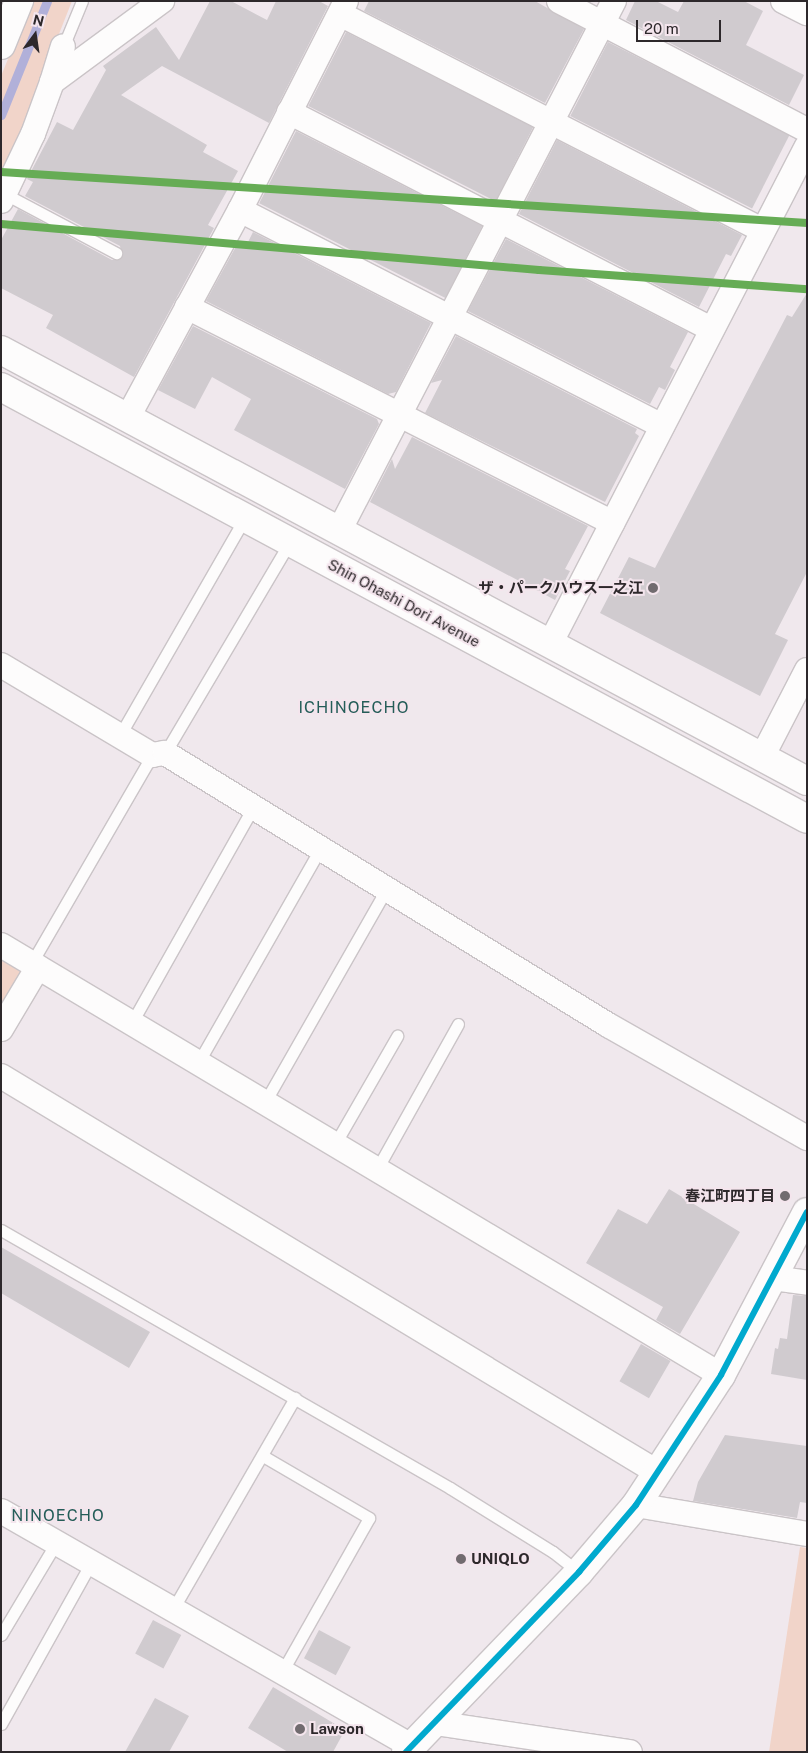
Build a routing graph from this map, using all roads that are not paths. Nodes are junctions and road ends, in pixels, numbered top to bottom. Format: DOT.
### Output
graph roads {
  1 [pos="19,1"];
  2 [pos="82,1"];
  3 [pos="162,1"];
  4 [pos="559,1"];
  5 [pos="614,1"];
  6 [pos="783,1"];
  7 [pos="343,8"];
  8 [pos="807,13"];
  9 [pos="602,24"];
  10 [pos="1,45"];
  11 [pos="63,48"];
  12 [pos="52,82"];
  13 [pos="290,112"];
  14 [pos="552,122"];
  15 [pos="807,130"];
  16 [pos="807,146"];
  17 [pos="3,197"];
  18 [pos="240,210"];
  19 [pos="501,221"];
  20 [pos="763,230"];
  21 [pos="116,252"];
  22 [pos="187,307"];
  23 [pos="451,318"];
  24 [pos="712,329"];
  25 [pos="1,350"];
  26 [pos="1,387"];
  27 [pos="400,415"];
  28 [pos="128,418"];
  29 [pos="662,426"];
  30 [pos="245,518"];
  31 [pos="612,524"];
  32 [pos="339,531"];
  33 [pos="290,542"];
  34 [pos="550,644"];
  35 [pos="1,665"];
  36 [pos="807,670"];
  37 [pos="120,735"];
  38 [pos="158,754"];
  39 [pos="762,756"];
  40 [pos="807,780"];
  41 [pos="254,806"];
  42 [pos="807,819"];
  43 [pos="322,847"];
  44 [pos="387,888"];
  45 [pos="1,945"];
  46 [pos="34,965"];
  47 [pos="131,1024"];
  48 [pos="458,1024"];
  49 [pos="1,1029"];
  50 [pos="397,1036"];
  51 [pos="198,1063"];
  52 [pos="1,1076"];
  53 [pos="265,1102"];
  54 [pos="807,1138"];
  55 [pos="335,1144"];
  56 [pos="377,1169"];
  57 [pos="807,1212"];
  58 [pos="1,1230"];
  59 [pos="773,1278"];
  60 [pos="807,1283"];
  61 [pos="721,1375"];
  62 [pos="295,1398"];
  63 [pos="262,1456"];
  64 [pos="657,1472"];
  65 [pos="636,1505"];
  66 [pos="1,1511"];
  67 [pos="807,1534"];
  68 [pos="56,1543"];
  69 [pos="91,1562"];
  70 [pos="579,1572"];
  71 [pos="173,1609"];
  72 [pos="1,1635"];
  73 [pos="282,1672"];
  74 [pos="435,1723"];
  75 [pos="1,1724"];
  76 [pos="408,1749"];
  77 [pos="630,1752"];
  1 -- 10 [label="main road"];
  2 -- 11 [label="lane"];
  3 -- 12 [label="street"];
  4 -- 9 [label="street"];
  5 -- 9 [label="street"];
  6 -- 8 [label="street"];
  7 -- 13 [label="street"];
  7 -- 14 [label="street"];
  9 -- 14 [label="street"];
  9 -- 15 [label="street"];
  11 -- 12 [label="street"];
  12 -- 17 [label="street"];
  13 -- 18 [label="street"];
  13 -- 19 [label="street"];
  14 -- 19 [label="street"];
  14 -- 20 [label="street"];
  16 -- 20 [label="street"];
  17 -- 21 [label="lane"];
  18 -- 22 [label="street"];
  18 -- 23 [label="street"];
  19 -- 23 [label="street"];
  19 -- 24 [label="street"];
  20 -- 24 [label="street"];
  22 -- 27 [label="street"];
  22 -- 28 [label="street"];
  23 -- 27 [label="street"];
  23 -- 29 [label="street"];
  24 -- 29 [label="street"];
  25 -- 28 [label="main road"];
  26 -- 30 [label="main road, Shin Ohashi Dori Avenue"];
  27 -- 31 [label="street"];
  27 -- 32 [label="street"];
  28 -- 32 [label="main road"];
  29 -- 31 [label="street"];
  30 -- 33 [label="main road, Shin Ohashi Dori Avenue"];
  30 -- 37 [label="lane"];
  31 -- 34 [label="street"];
  32 -- 34 [label="main road"];
  33 -- 38 [label="lane"];
  33 -- 42 [label="main road, Shin Ohashi Dori Avenue"];
  34 -- 39 [label="main road"];
  35 -- 37 [label="street"];
  36 -- 39 [label="street"];
  37 -- 38 [label="street"];
  38 -- 41 [label="street"];
  38 -- 46 [label="lane"];
  39 -- 40 [label="main road"];
  41 -- 43 [label="street"];
  41 -- 47 [label="lane"];
  43 -- 44 [label="street"];
  43 -- 51 [label="lane"];
  44 -- 53 [label="lane"];
  44 -- 54 [label="street"];
  45 -- 46 [label="street"];
  46 -- 47 [label="street"];
  46 -- 49 [label="street"];
  47 -- 51 [label="street"];
  48 -- 56 [label="lane"];
  50 -- 55 [label="lane"];
  51 -- 53 [label="street"];
  52 -- 64 [label="street"];
  53 -- 55 [label="street"];
  55 -- 56 [label="street"];
  56 -- 61 [label="street"];
  57 -- 59 [label="main road"];
  58 -- 62 [label="lane"];
  59 -- 60 [label="street"];
  59 -- 61 [label="main road"];
  61 -- 64 [label="main road"];
  62 -- 63 [label="lane"];
  62 -- 70 [label="lane"];
  63 -- 71 [label="lane"];
  63 -- 73 [label="lane"];
  64 -- 65 [label="main road"];
  65 -- 67 [label="street"];
  65 -- 70 [label="main road"];
  66 -- 68 [label="street"];
  68 -- 69 [label="street"];
  68 -- 72 [label="lane"];
  69 -- 71 [label="street"];
  69 -- 75 [label="lane"];
  70 -- 74 [label="main road"];
  71 -- 73 [label="street"];
  73 -- 76 [label="street"];
  74 -- 76 [label="main road"];
  74 -- 77 [label="street"];
}
